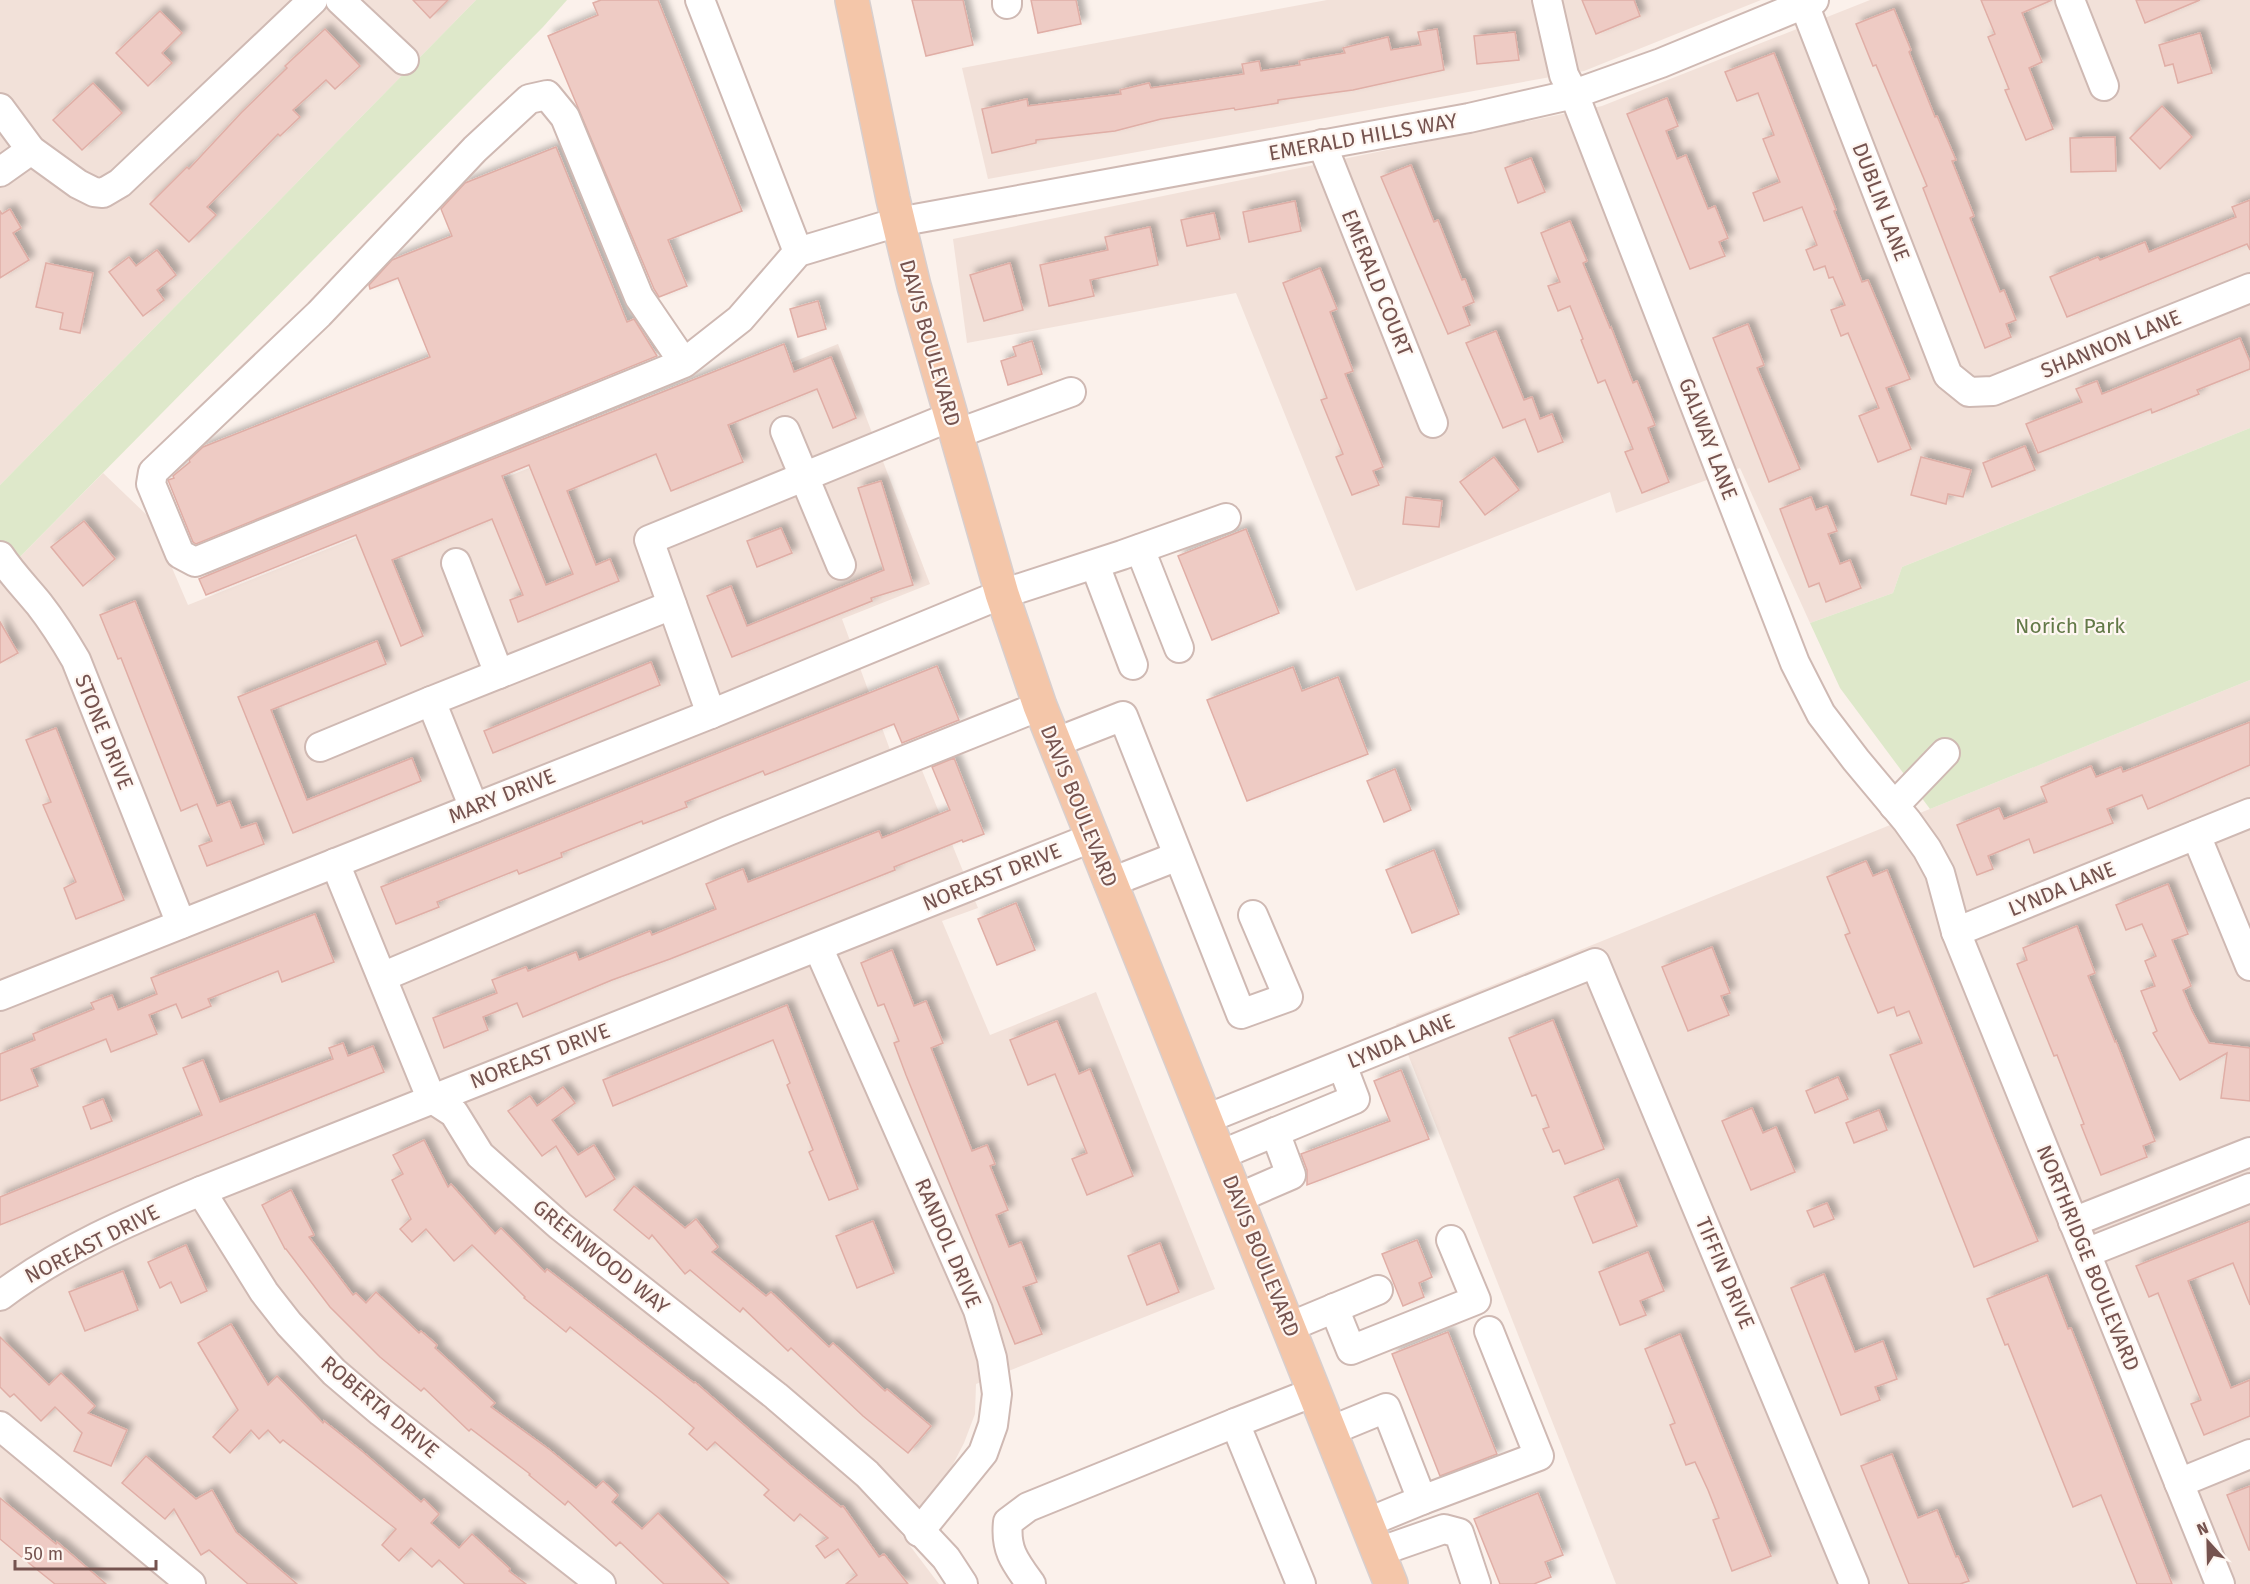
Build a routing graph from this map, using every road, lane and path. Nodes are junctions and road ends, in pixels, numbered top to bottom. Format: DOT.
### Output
graph roads {
  1 [pos="313,0"];
  2 [pos="340,0"];
  3 [pos="700,0"];
  4 [pos="852,0"];
  5 [pos="1547,0"];
  6 [pos="2070,0"];
  7 [pos="1809,2"];
  8 [pos="404,60"];
  9 [pos="2104,86"];
  10 [pos="1574,94"];
  11 [pos="0,108"];
  12 [pos="1322,144"];
  13 [pos="31,150"];
  14 [pos="0,172"];
  15 [pos="898,222"];
  16 [pos="798,252"];
  17 [pos="2250,288"];
  18 [pos="684,363"];
  19 [pos="1071,392"];
  20 [pos="1969,392"];
  21 [pos="1433,423"];
  22 [pos="953,425"];
  23 [pos="785,431"];
  24 [pos="804,477"];
  25 [pos="1226,518"];
  26 [pos="1140,549"];
  27 [pos="0,556"];
  28 [pos="456,563"];
  29 [pos="1095,564"];
  30 [pos="841,565"];
  31 [pos="1002,594"];
  32 [pos="672,605"];
  33 [pos="1179,648"];
  34 [pos="1133,664"];
  35 [pos="499,674"];
  36 [pos="431,701"];
  37 [pos="1040,705"];
  38 [pos="711,714"];
  39 [pos="1054,743"];
  40 [pos="320,747"];
  41 [pos="1946,753"];
  42 [pos="1894,806"];
  43 [pos="474,808"];
  44 [pos="2250,813"];
  45 [pos="2196,835"];
  46 [pos="1091,838"];
  47 [pos="1178,856"];
  48 [pos="335,863"];
  49 [pos="1109,883"];
  50 [pos="1253,915"];
  51 [pos="181,924"];
  52 [pos="1956,932"];
  53 [pos="818,947"];
  54 [pos="1595,963"];
  55 [pos="2250,966"];
  56 [pos="382,977"];
  57 [pos="0,996"];
  58 [pos="1342,1065"];
  59 [pos="431,1098"];
  60 [pos="1206,1119"];
  61 [pos="1275,1132"];
  62 [pos="2250,1152"];
  63 [pos="1220,1155"];
  64 [pos="2250,1188"];
  65 [pos="201,1191"];
  66 [pos="1238,1198"];
  67 [pos="2073,1222"];
  68 [pos="1451,1240"];
  69 [pos="2086,1252"];
  70 [pos="1378,1290"];
  71 [pos="0,1296"];
  72 [pos="1334,1308"];
  73 [pos="1289,1327"];
  74 [pos="1489,1331"];
  75 [pos="1314,1392"];
  76 [pos="1235,1423"];
  77 [pos="0,1425"];
  78 [pos="1330,1431"];
  79 [pos="2250,1454"];
  80 [pos="2179,1483"];
  81 [pos="1422,1500"];
  82 [pos="919,1532"];
  83 [pos="1372,1537"];
  84 [pos="191,1584"];
  85 [pos="601,1584"];
  86 [pos="963,1584"];
  87 [pos="1031,1584"];
  88 [pos="1301,1584"];
  89 [pos="1390,1584"];
  90 [pos="1476,1584"];
  91 [pos="1854,1584"];
  92 [pos="2220,1584"];
  1 -- 13 [label="street"];
  2 -- 8 [label="street"];
  3 -- 16 [label="street"];
  4 -- 15 [label="main road, DAVIS BOULEVARD"];
  5 -- 10 [label="street, GALWAY LANE"];
  6 -- 9 [label="street"];
  7 -- 10 [label="street, EMERALD HILLS WAY"];
  7 -- 20 [label="street, DUBLIN LANE"];
  10 -- 12 [label="street, EMERALD HILLS WAY"];
  10 -- 42 [label="street, GALWAY LANE"];
  11 -- 13 [label="street"];
  12 -- 15 [label="street, EMERALD HILLS WAY"];
  12 -- 21 [label="street, EMERALD COURT"];
  13 -- 14 [label="street"];
  15 -- 16 [label="street, EMERALD HILLS WAY"];
  15 -- 22 [label="main road, DAVIS BOULEVARD"];
  16 -- 18 [label="street"];
  17 -- 20 [label="street, SHANNON LANE"];
  18 -- 18 [label="street"];
  19 -- 22 [label="street"];
  22 -- 24 [label="street"];
  22 -- 31 [label="main road, DAVIS BOULEVARD"];
  23 -- 24 [label="street"];
  24 -- 30 [label="street"];
  24 -- 32 [label="street"];
  25 -- 26 [label="street, MARY DRIVE"];
  26 -- 29 [label="street, MARY DRIVE"];
  26 -- 33 [label="street"];
  27 -- 51 [label="street, STONE DRIVE"];
  28 -- 35 [label="street"];
  29 -- 31 [label="street, MARY DRIVE"];
  29 -- 34 [label="street"];
  31 -- 37 [label="main road, DAVIS BOULEVARD"];
  31 -- 38 [label="street, MARY DRIVE"];
  32 -- 35 [label="street"];
  32 -- 38 [label="street"];
  35 -- 36 [label="street"];
  36 -- 40 [label="street"];
  36 -- 43 [label="street"];
  37 -- 39 [label="main road, DAVIS BOULEVARD"];
  37 -- 56 [label="street"];
  38 -- 43 [label="street, MARY DRIVE"];
  39 -- 46 [label="main road, DAVIS BOULEVARD"];
  39 -- 47 [label="street"];
  41 -- 42 [label="street"];
  42 -- 52 [label="street, GALWAY LANE"];
  43 -- 48 [label="street, MARY DRIVE"];
  44 -- 45 [label="street, LYNDA LANE"];
  45 -- 52 [label="street, LYNDA LANE"];
  45 -- 55 [label="street"];
  46 -- 49 [label="main road, DAVIS BOULEVARD"];
  46 -- 53 [label="street, NOREAST DRIVE"];
  47 -- 49 [label="street"];
  47 -- 50 [label="street"];
  48 -- 51 [label="street, MARY DRIVE"];
  48 -- 56 [label="street"];
  49 -- 60 [label="main road, DAVIS BOULEVARD"];
  51 -- 57 [label="street, MARY DRIVE"];
  52 -- 67 [label="street, NORTHRIDGE BOULEVARD"];
  53 -- 59 [label="street, NOREAST DRIVE"];
  53 -- 82 [label="street, RANDOL DRIVE"];
  54 -- 58 [label="street, LYNDA LANE"];
  54 -- 91 [label="street, TIFFIN DRIVE"];
  56 -- 59 [label="street"];
  58 -- 60 [label="street, LYNDA LANE"];
  58 -- 61 [label="street"];
  59 -- 65 [label="street, NOREAST DRIVE"];
  59 -- 82 [label="street, GREENWOOD WAY"];
  60 -- 63 [label="main road, DAVIS BOULEVARD"];
  61 -- 63 [label="street"];
  61 -- 66 [label="street"];
  62 -- 67 [label="street"];
  63 -- 66 [label="main road, DAVIS BOULEVARD"];
  64 -- 69 [label="street"];
  65 -- 71 [label="street, NOREAST DRIVE"];
  65 -- 85 [label="street, ROBERTA DRIVE"];
  66 -- 73 [label="main road, DAVIS BOULEVARD"];
  67 -- 69 [label="street, NORTHRIDGE BOULEVARD"];
  68 -- 72 [label="street"];
  69 -- 80 [label="street, NORTHRIDGE BOULEVARD"];
  70 -- 72 [label="street"];
  72 -- 73 [label="street"];
  73 -- 75 [label="main road, DAVIS BOULEVARD"];
  74 -- 81 [label="street"];
  75 -- 76 [label="street"];
  75 -- 78 [label="main road, DAVIS BOULEVARD"];
  76 -- 87 [label="street"];
  76 -- 88 [label="street"];
  77 -- 84 [label="street"];
  78 -- 81 [label="street"];
  78 -- 83 [label="main road, DAVIS BOULEVARD"];
  79 -- 80 [label="street"];
  80 -- 92 [label="street, NORTHRIDGE BOULEVARD"];
  81 -- 83 [label="street"];
  82 -- 86 [label="street, GREENWOOD WAY"];
  83 -- 89 [label="main road, DAVIS BOULEVARD"];
  83 -- 90 [label="street"];
}
